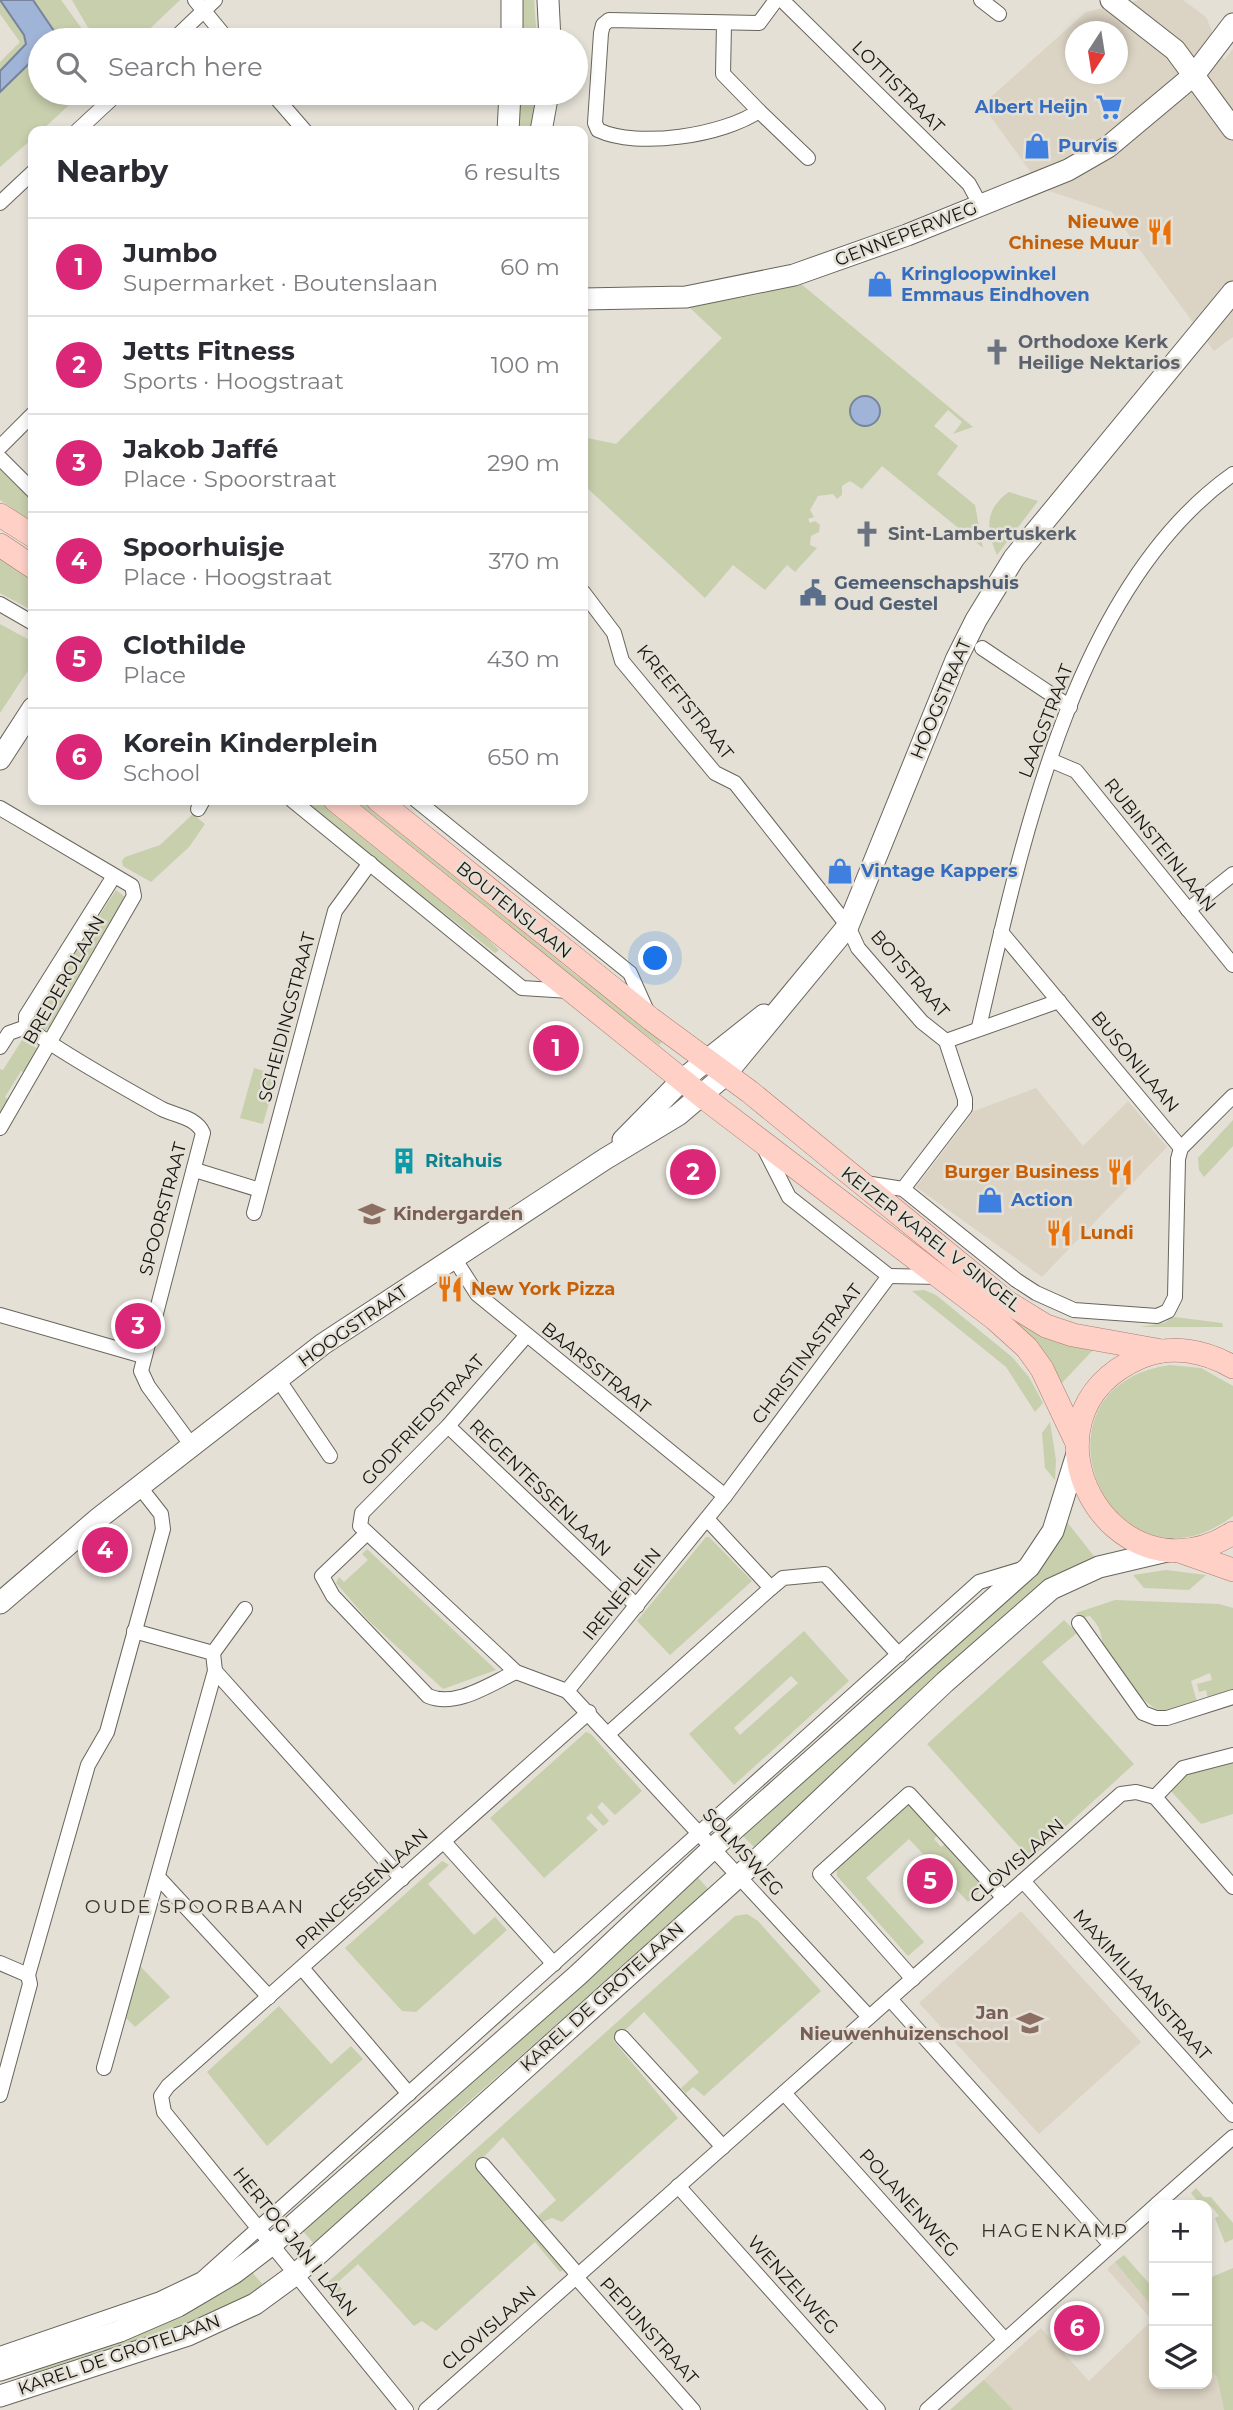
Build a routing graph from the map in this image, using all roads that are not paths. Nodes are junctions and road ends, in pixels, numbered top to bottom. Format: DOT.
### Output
graph roads {
  1 [pos="215,0"];
  2 [pos="512,0"];
  3 [pos="548,0"];
  4 [pos="981,0"];
  5 [pos="1111,0"];
  6 [pos="781,1"];
  7 [pos="200,5"];
  8 [pos="999,14"];
  9 [pos="724,24"];
  10 [pos="1233,24"];
  11 [pos="182,28"];
  12 [pos="218,28"];
  13 [pos="512,28"];
  14 [pos="549,28"];
  15 [pos="1194,75"];
  16 [pos="105,105"];
  17 [pos="282,105"];
  18 [pos="510,105"];
  19 [pos="546,105"];
  20 [pos="759,111"];
  21 [pos="82,126"];
  22 [pos="300,126"];
  23 [pos="509,126"];
  24 [pos="542,126"];
  25 [pos="1233,129"];
  26 [pos="808,158"];
  27 [pos="28,177"];
  28 [pos="0,203"];
  29 [pos="981,206"];
  30 [pos="1233,292"];
  31 [pos="588,299"];
  32 [pos="28,419"];
  33 [pos="0,447"];
  34 [pos="0,458"];
  35 [pos="1233,474"];
  36 [pos="28,486"];
  37 [pos="0,515"];
  38 [pos="28,533"];
  39 [pos="0,545"];
  40 [pos="28,564"];
  41 [pos="588,598"];
  42 [pos="0,604"];
  43 [pos="28,620"];
  44 [pos="982,648"];
  45 [pos="1070,707"];
  46 [pos="28,716"];
  47 [pos="0,759"];
  48 [pos="1050,760"];
  49 [pos="298,805"];
  50 [pos="341,805"];
  51 [pos="384,805"];
  52 [pos="422,805"];
  53 [pos="0,808"];
  54 [pos="370,863"];
  55 [pos="1233,874"];
  56 [pos="114,876"];
  57 [pos="1188,910"];
  58 [pos="848,926"];
  59 [pos="1001,932"];
  60 [pos="1233,965"];
  61 [pos="572,991"];
  62 [pos="789,995"];
  63 [pos="1059,1001"];
  64 [pos="651,1019"];
  65 [pos="26,1027"];
  66 [pos="979,1027"];
  67 [pos="946,1041"];
  68 [pos="50,1044"];
  69 [pos="0,1047"];
  70 [pos="706,1060"];
  71 [pos="725,1075"];
  72 [pos="682,1080"];
  73 [pos="702,1096"];
  74 [pos="1233,1096"];
  75 [pos="0,1128"];
  76 [pos="760,1140"];
  77 [pos="1181,1148"];
  78 [pos="605,1159"];
  79 [pos="195,1170"];
  80 [pos="857,1181"];
  81 [pos="903,1189"];
  82 [pos="260,1190"];
  83 [pos="254,1213"];
  84 [pos="454,1258"];
  85 [pos="991,1261"];
  86 [pos="889,1276"];
  87 [pos="941,1277"];
  88 [pos="1007,1302"];
  89 [pos="0,1315"];
  90 [pos="526,1336"];
  91 [pos="1233,1348"];
  92 [pos="1168,1350"];
  93 [pos="143,1356"];
  94 [pos="1233,1367"];
  95 [pos="278,1379"];
  96 [pos="448,1426"];
  97 [pos="192,1446"];
  98 [pos="1077,1448"];
  99 [pos="330,1456"];
  100 [pos="139,1486"];
  101 [pos="725,1496"];
  102 [pos="707,1519"];
  103 [pos="1233,1532"];
  104 [pos="367,1533"];
  105 [pos="1175,1550"];
  106 [pos="1029,1567"];
  107 [pos="1233,1570"];
  108 [pos="771,1588"];
  109 [pos="0,1603"];
  110 [pos="637,1606"];
  111 [pos="245,1609"];
  112 [pos="1079,1623"];
  113 [pos="134,1631"];
  114 [pos="213,1653"];
  115 [pos="899,1655"];
  116 [pos="215,1671"];
  117 [pos="516,1672"];
  118 [pos="567,1691"];
  119 [pos="1233,1697"];
  120 [pos="589,1712"];
  121 [pos="609,1733"];
  122 [pos="1233,1755"];
  123 [pos="1155,1797"];
  124 [pos="706,1841"];
  125 [pos="444,1842"];
  126 [pos="737,1875"];
  127 [pos="158,1877"];
  128 [pos="1230,1877"];
  129 [pos="402,1879"];
  130 [pos="1023,1881"];
  131 [pos="1004,1898"];
  132 [pos="0,1963"];
  133 [pos="554,1964"];
  134 [pos="302,1968"];
  135 [pos="28,1975"];
  136 [pos="913,1979"];
  137 [pos="269,1997"];
  138 [pos="890,1999"];
  139 [pos="869,2017"];
  140 [pos="622,2037"];
  141 [pos="104,2068"];
  142 [pos="784,2092"];
  143 [pos="409,2094"];
  144 [pos="0,2095"];
  145 [pos="162,2096"];
  146 [pos="1233,2115"];
  147 [pos="1233,2137"];
  148 [pos="723,2147"];
  149 [pos="483,2165"];
  150 [pos="678,2186"];
  151 [pos="1162,2200"];
  152 [pos="1149,2211"];
  153 [pos="265,2236"];
  154 [pos="1111,2245"];
  155 [pos="296,2274"];
  156 [pos="577,2276"];
  157 [pos="1005,2340"];
  158 [pos="0,2354"];
  159 [pos="0,2370"];
  160 [pos="4,2397"];
  161 [pos="406,2410"];
  162 [pos="426,2410"];
  163 [pos="693,2410"];
  164 [pos="878,2410"];
  165 [pos="927,2410"];
  1 -- 7 [label="street"];
  2 -- 13 [label="street"];
  3 -- 14 [label="street"];
  4 -- 8 [label="street"];
  5 -- 15 [label="street"];
  6 -- 9 [label="street"];
  6 -- 29 [label="street, LOTTISTRAAT"];
  7 -- 11 [label="street"];
  7 -- 12 [label="street"];
  9 -- 20 [label="street"];
  9 -- 20 [label="street"];
  10 -- 15 [label="street, GENNEPERWEG"];
  15 -- 25 [label="street"];
  15 -- 29 [label="street, GENNEPERWEG"];
  16 -- 21 [label="street"];
  17 -- 22 [label="street"];
  18 -- 23 [label="street"];
  19 -- 24 [label="street"];
  20 -- 26 [label="street"];
  27 -- 28 [label="street"];
  29 -- 31 [label="street, GENNEPERWEG"];
  30 -- 58 [label="street, HOOGSTRAAT"];
  32 -- 33 [label="street"];
  34 -- 36 [label="street"];
  35 -- 45 [label="street, LAAGSTRAAT"];
  37 -- 38 [label="main road"];
  39 -- 40 [label="main road"];
  41 -- 58 [label="street, KREEFTSTRAAT"];
  42 -- 43 [label="street"];
  44 -- 45 [label="street"];
  45 -- 48 [label="street, LAAGSTRAAT"];
  46 -- 47 [label="street"];
  48 -- 57 [label="street, RUBINSTEINLAAN"];
  48 -- 59 [label="street, LAAGSTRAAT"];
  49 -- 54 [label="street"];
  50 -- 61 [label="main road, BOUTENSLAAN"];
  51 -- 64 [label="main road, BOUTENSLAAN"];
  52 -- 64 [label="street, BOUTENSLAAN"];
  53 -- 56 [label="street"];
  54 -- 61 [label="street"];
  54 -- 82 [label="street, SCHEIDINGSTRAAT"];
  55 -- 57 [label="street"];
  56 -- 65 [label="street, BREDEROLAAN"];
  56 -- 68 [label="street, BREDEROLAAN"];
  57 -- 60 [label="street, RUBINSTEINLAAN"];
  58 -- 62 [label="street, HOOGSTRAAT"];
  58 -- 67 [label="street, BOTSTRAAT"];
  59 -- 63 [label="street, BUSONILAAN"];
  59 -- 66 [label="street, LAAGSTRAAT"];
  61 -- 72 [label="main road, BOUTENSLAAN"];
  62 -- 70 [label="street, HOOGSTRAAT"];
  62 -- 71 [label="street, HOOGSTRAAT"];
  63 -- 66 [label="street"];
  63 -- 77 [label="street, BUSONILAAN"];
  64 -- 70 [label="main road, BOUTENSLAAN"];
  65 -- 68 [label="street"];
  65 -- 69 [label="street, BREDEROLAAN"];
  66 -- 67 [label="street"];
  67 -- 81 [label="street, BOTSTRAAT"];
  68 -- 75 [label="street, BREDEROLAAN"];
  68 -- 79 [label="street, SPOORSTRAAT"];
  70 -- 71 [label="main road, BOUTENSLAAN"];
  70 -- 72 [label="street, HOOGSTRAAT"];
  71 -- 73 [label="street, HOOGSTRAAT"];
  71 -- 80 [label="main road, KEIZER KAREL V SINGEL"];
  72 -- 73 [label="main road, KEIZER KAREL V SINGEL"];
  72 -- 78 [label="street, HOOGSTRAAT"];
  73 -- 76 [label="main road, KEIZER KAREL V SINGEL"];
  73 -- 78 [label="street, HOOGSTRAAT"];
  74 -- 77 [label="street"];
  76 -- 86 [label="street, KEIZER KAREL V SINGEL"];
  76 -- 87 [label="main road, KEIZER KAREL V SINGEL"];
  77 -- 85 [label="street"];
  78 -- 84 [label="street, HOOGSTRAAT"];
  79 -- 82 [label="street"];
  79 -- 93 [label="street, SPOORSTRAAT"];
  80 -- 81 [label="street"];
  80 -- 88 [label="main road, KEIZER KAREL V SINGEL"];
  81 -- 85 [label="street"];
  82 -- 83 [label="street, SCHEIDINGSTRAAT"];
  84 -- 90 [label="street, BAARSSTRAAT"];
  84 -- 95 [label="street, HOOGSTRAAT"];
  85 -- 88 [label="street"];
  86 -- 87 [label="street"];
  86 -- 101 [label="street, CHRISTINASTRAAT"];
  87 -- 98 [label="main road, KEIZER KAREL V SINGEL"];
  88 -- 92 [label="main road, KEIZER KAREL V SINGEL"];
  89 -- 93 [label="street"];
  90 -- 96 [label="street, GODFRIEDSTRAAT"];
  90 -- 101 [label="street, BAARSSTRAAT"];
  91 -- 92 [label="main road"];
  92 -- 94 [label="main road"];
  92 -- 98 [label="main road"];
  93 -- 97 [label="street, SPOORSTRAAT"];
  95 -- 97 [label="street, HOOGSTRAAT"];
  95 -- 99 [label="street"];
  96 -- 104 [label="street, GODFRIEDSTRAAT"];
  96 -- 110 [label="street, REGENTESSENLAAN"];
  97 -- 100 [label="street, HOOGSTRAAT"];
  98 -- 105 [label="main road"];
  98 -- 106 [label="street, KAREL DE GROTELAAN"];
  100 -- 109 [label="street, HOOGSTRAAT"];
  100 -- 113 [label="street"];
  101 -- 102 [label="street, IRENEPLEIN"];
  102 -- 108 [label="street"];
  102 -- 110 [label="street, IRENEPLEIN"];
  103 -- 105 [label="main road"];
  104 -- 117 [label="street"];
  104 -- 117 [label="street"];
  105 -- 107 [label="main road"];
  105 -- 126 [label="street, KAREL DE GROTELAAN"];
  106 -- 115 [label="street, KAREL DE GROTELAAN"];
  106 -- 124 [label="street, KAREL DE GROTELAAN"];
  108 -- 115 [label="street"];
  108 -- 121 [label="street"];
  110 -- 118 [label="street, IRENEPLEIN"];
  111 -- 114 [label="street"];
  112 -- 119 [label="street"];
  113 -- 114 [label="street"];
  113 -- 135 [label="street"];
  114 -- 116 [label="street"];
  115 -- 124 [label="street, KAREL DE GROTELAAN"];
  116 -- 127 [label="street"];
  116 -- 129 [label="street"];
  117 -- 118 [label="street"];
  118 -- 120 [label="street"];
  120 -- 121 [label="street, SOLMSWEG"];
  120 -- 125 [label="street, PRINCESSENLAAN"];
  121 -- 124 [label="street, SOLMSWEG"];
  122 -- 123 [label="street"];
  123 -- 128 [label="street"];
  123 -- 130 [label="street, CLOVISLAAN"];
  124 -- 126 [label="street, SOLMSWEG"];
  124 -- 133 [label="street, KAREL DE GROTELAAN"];
  124 -- 153 [label="street, KAREL DE GROTELAAN"];
  125 -- 129 [label="street, PRINCESSENLAAN"];
  125 -- 133 [label="street"];
  126 -- 139 [label="street, SOLMSWEG"];
  126 -- 155 [label="street, KAREL DE GROTELAAN"];
  127 -- 137 [label="street"];
  127 -- 141 [label="street"];
  129 -- 134 [label="street, PRINCESSENLAAN"];
  130 -- 131 [label="street, CLOVISLAAN"];
  130 -- 146 [label="street, MAXIMILIAANSTRAAT"];
  131 -- 136 [label="street, CLOVISLAAN"];
  131 -- 136 [label="street"];
  132 -- 135 [label="street"];
  133 -- 143 [label="street, KAREL DE GROTELAAN"];
  134 -- 137 [label="street, PRINCESSENLAAN"];
  134 -- 143 [label="street"];
  135 -- 144 [label="street"];
  136 -- 138 [label="street, CLOVISLAAN"];
  137 -- 145 [label="street, PRINCESSENLAAN"];
  138 -- 139 [label="street, CLOVISLAAN"];
  138 -- 154 [label="street"];
  139 -- 142 [label="street, CLOVISLAAN"];
  140 -- 148 [label="street"];
  142 -- 148 [label="street, CLOVISLAAN"];
  142 -- 157 [label="street, POLANENWEG"];
  143 -- 153 [label="street, KAREL DE GROTELAAN"];
  145 -- 153 [label="street, HERTOG JAN I LAAN"];
  147 -- 151 [label="street"];
  148 -- 150 [label="street, CLOVISLAAN"];
  149 -- 156 [label="street"];
  150 -- 156 [label="street, CLOVISLAAN"];
  150 -- 164 [label="street, WENZELWEG"];
  152 -- 154 [label="street"];
  153 -- 155 [label="street, HERTOG JAN I LAAN"];
  153 -- 158 [label="street, KAREL DE GROTELAAN"];
  153 -- 159 [label="street, KAREL DE GROTELAAN"];
  154 -- 157 [label="street"];
  155 -- 160 [label="street, KAREL DE GROTELAAN"];
  155 -- 161 [label="street, HERTOG JAN I LAAN"];
  156 -- 162 [label="street, CLOVISLAAN"];
  156 -- 163 [label="street, PEPIJNSTRAAT"];
  157 -- 165 [label="street"];
}
